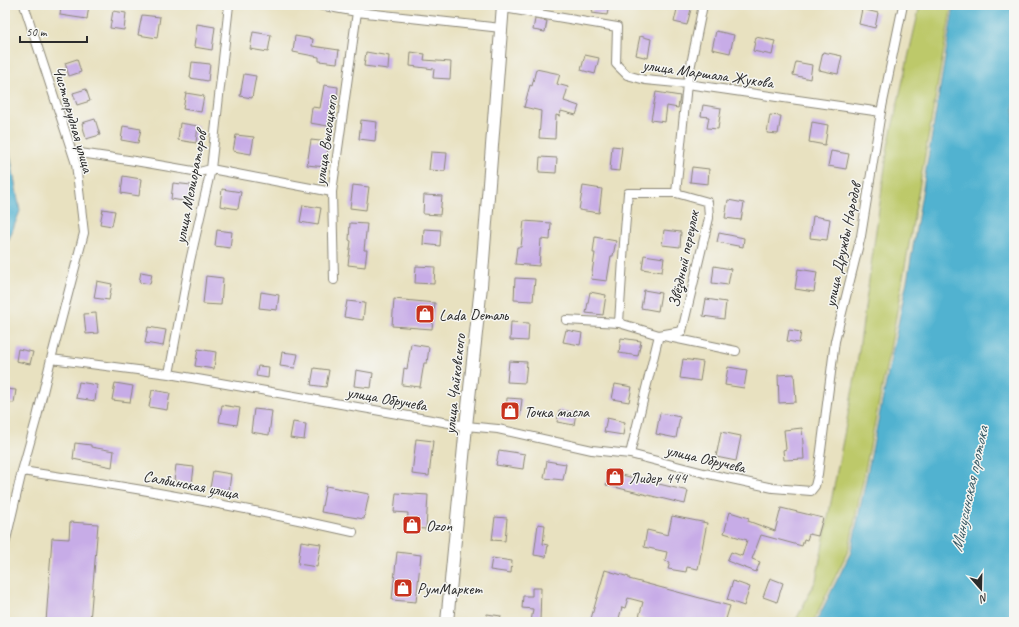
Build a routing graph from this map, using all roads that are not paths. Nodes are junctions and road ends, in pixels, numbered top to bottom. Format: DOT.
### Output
graph roads {
  1 [pos="24,5"];
  2 [pos="229,5"];
  3 [pos="319,5"];
  4 [pos="703,5"];
  5 [pos="903,5"];
  6 [pos="503,6"];
  7 [pos="355,8"];
  8 [pos="501,28"];
  9 [pos="687,84"];
  10 [pos="881,112"];
  11 [pos="73,152"];
  12 [pos="211,169"];
  13 [pos="332,192"];
  14 [pos="676,193"];
  15 [pos="334,280"];
  16 [pos="566,320"];
  17 [pos="619,323"];
  18 [pos="659,335"];
  19 [pos="736,351"];
  20 [pos="51,359"];
  21 [pos="169,374"];
  22 [pos="466,426"];
  23 [pos="630,454"];
  24 [pos="22,471"];
  25 [pos="811,491"];
  26 [pos="353,532"];
  27 [pos="5,544"];
  28 [pos="447,622"];
  1 -- 11 [label="street, Чистопрудная улица"];
  2 -- 12 [label="street, улица Мелиораторов"];
  3 -- 7 [label="street"];
  4 -- 9 [label="street, Звёздный переулок"];
  5 -- 10 [label="street, улица Дружбы Народов"];
  6 -- 8 [label="main road, улица Чайковского"];
  6 -- 9 [label="street, улица Маршала Жукова"];
  7 -- 8 [label="street"];
  7 -- 13 [label="street, улица Высоцкого"];
  8 -- 22 [label="main road, улица Чайковского"];
  9 -- 10 [label="street, улица Маршала Жукова"];
  9 -- 14 [label="street, Звёздный переулок"];
  10 -- 25 [label="street, улица Дружбы Народов"];
  11 -- 12 [label="street"];
  11 -- 20 [label="street, Чистопрудная улица"];
  12 -- 13 [label="street"];
  12 -- 21 [label="street, улица Мелиораторов"];
  13 -- 15 [label="street, улица Высоцкого"];
  14 -- 17 [label="street, Звёздный переулок"];
  14 -- 18 [label="street, Звёздный переулок"];
  16 -- 17 [label="street, Звёздный переулок"];
  17 -- 18 [label="street, Звёздный переулок"];
  18 -- 19 [label="street, Звёздный переулок"];
  18 -- 23 [label="street"];
  20 -- 21 [label="street, улица Обручева"];
  20 -- 24 [label="street, Чистопрудная улица"];
  21 -- 22 [label="street, улица Обручева"];
  22 -- 23 [label="street, улица Обручева"];
  22 -- 28 [label="main road, улица Чайковского"];
  23 -- 25 [label="street, улица Обручева"];
  24 -- 26 [label="street, Салбинская улица"];
  24 -- 27 [label="street, Чистопрудная улица"];
}
